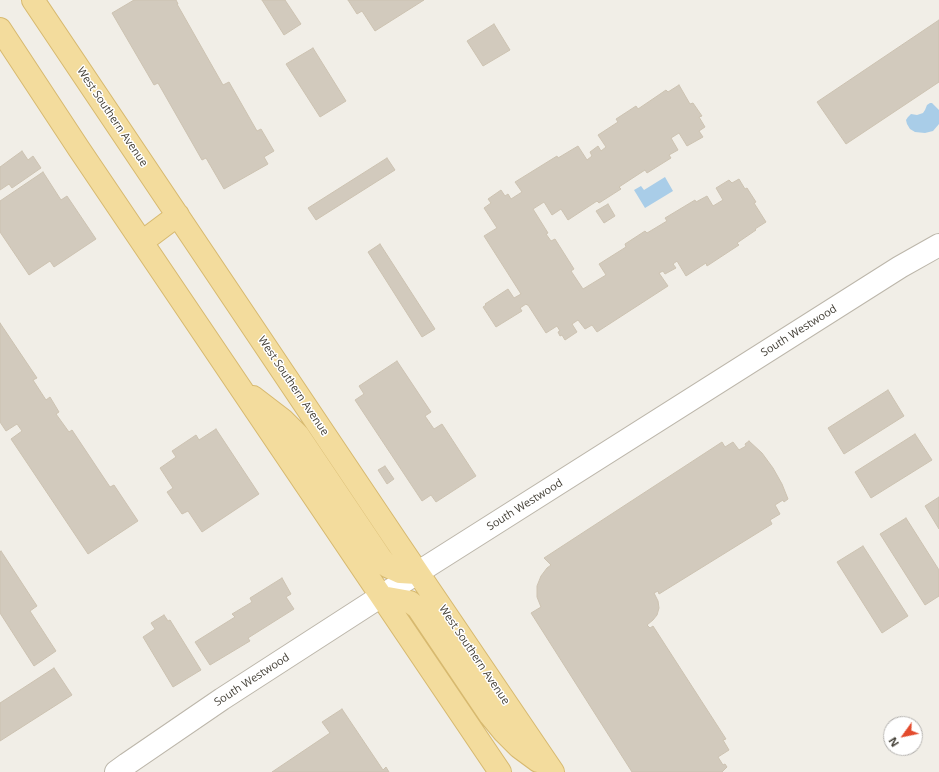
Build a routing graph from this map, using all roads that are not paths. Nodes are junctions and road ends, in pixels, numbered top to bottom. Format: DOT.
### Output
graph roads {
  1 [pos="33,0"];
  2 [pos="0,30"];
  3 [pos="178,215"];
  4 [pos="142,242"];
  5 [pos="939,245"];
  6 [pos="241,388"];
  7 [pos="418,573"];
  8 [pos="382,597"];
  9 [pos="551,769"];
  10 [pos="116,772"];
  11 [pos="500,772"];
  1 -- 3 [label="main road, West Southern Avenue"];
  2 -- 4 [label="main road"];
  3 -- 4 [label="main road"];
  3 -- 7 [label="main road, West Southern Avenue"];
  4 -- 6 [label="main road"];
  5 -- 7 [label="street, South Westwood"];
  6 -- 7 [label="main road"];
  6 -- 8 [label="main road"];
  7 -- 8 [label="street, South Westwood"];
  7 -- 9 [label="main road, West Southern Avenue"];
  8 -- 9 [label="main road"];
  8 -- 10 [label="street, South Westwood"];
  8 -- 11 [label="main road"];
}
